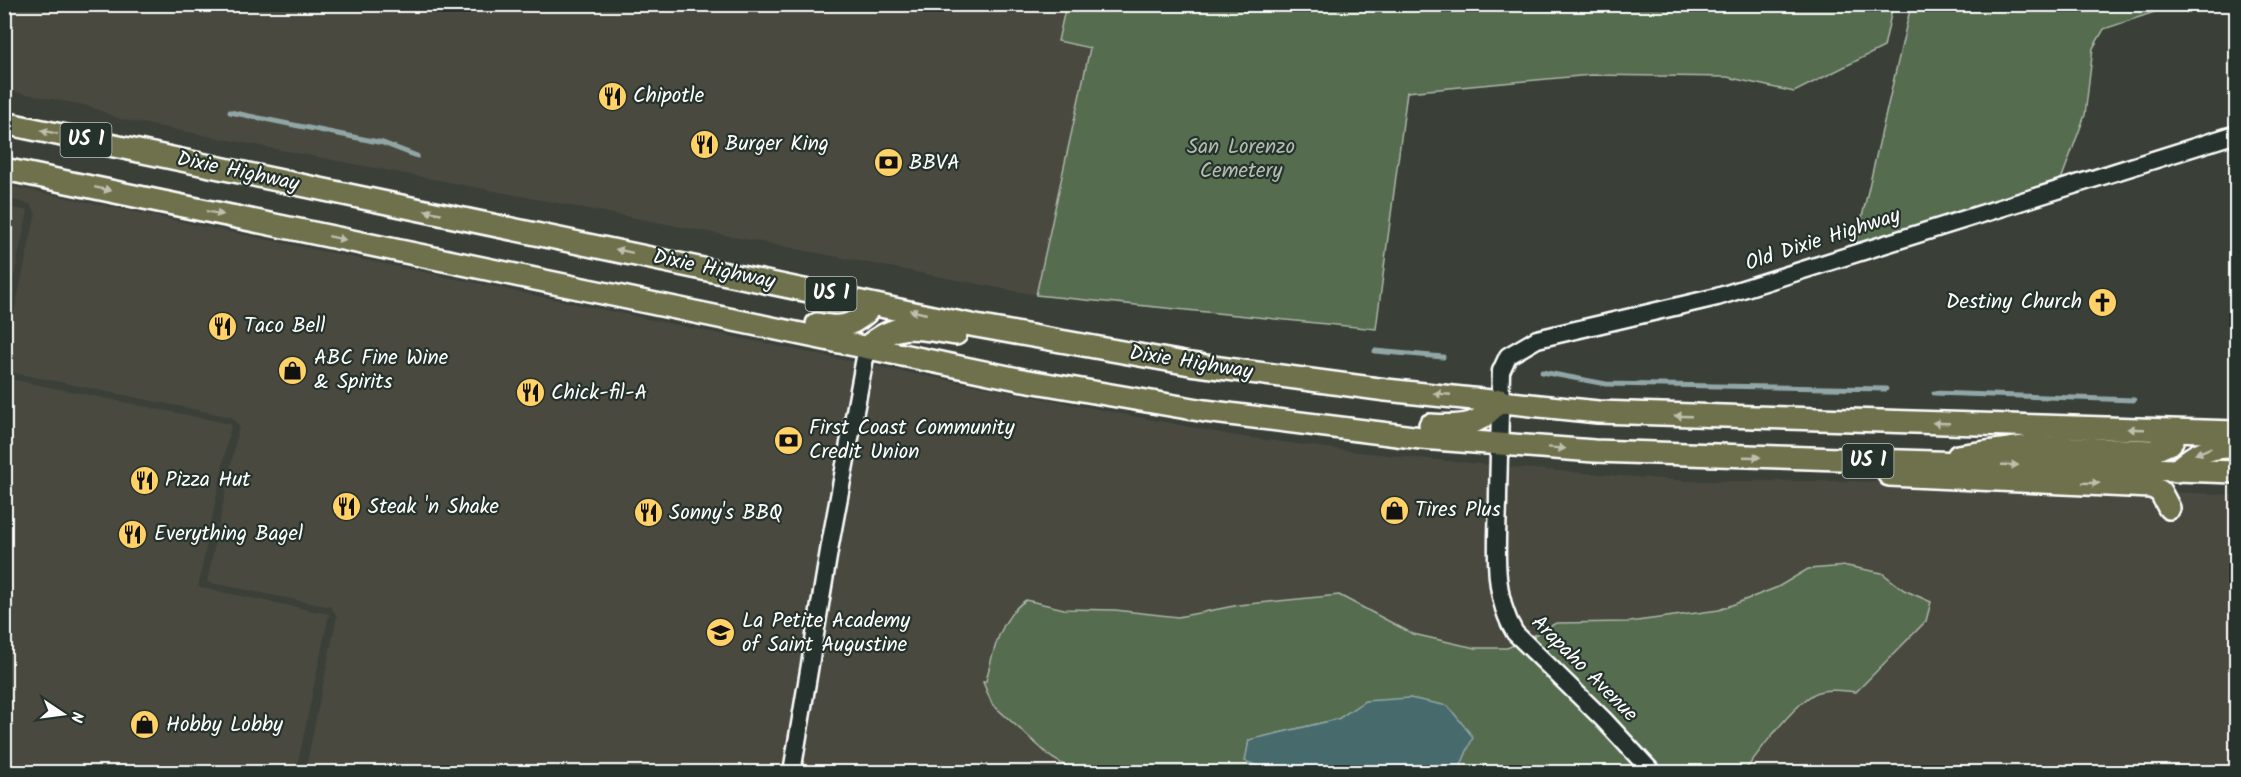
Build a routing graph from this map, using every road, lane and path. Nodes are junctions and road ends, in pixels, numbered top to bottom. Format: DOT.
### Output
graph roads {
  1 [pos="4,123"];
  2 [pos="2236,134"];
  3 [pos="4,169"];
  4 [pos="538,280"];
  5 [pos="831,294"];
  6 [pos="866,313"];
  7 [pos="867,347"];
  8 [pos="1134,355"];
  9 [pos="976,370"];
  10 [pos="1500,400"];
  11 [pos="2177,430"];
  12 [pos="2236,432"];
  13 [pos="1499,444"];
  14 [pos="2236,447"];
  15 [pos="1846,460"];
  16 [pos="1925,463"];
  17 [pos="2176,471"];
  18 [pos="2236,472"];
  19 [pos="2169,508"];
  20 [pos="792,772"];
  21 [pos="1652,772"];
  5 -- 1 [label="main road, Dixie Highway / US 1, one-way"];
  2 -- 10 [label="street, Old Dixie Highway"];
  3 -- 4 [label="main road, US 1, one-way"];
  4 -- 6 [label="main road"];
  4 -- 7 [label="main road, US 1"];
  5 -- 6 [label="main road"];
  8 -- 5 [label="main road, Dixie Highway / US 1, one-way"];
  6 -- 7 [label="main road"];
  7 -- 8 [label="main road"];
  7 -- 9 [label="main road, US 1"];
  7 -- 20 [label="street"];
  10 -- 8 [label="main road, Dixie Highway / US 1, one-way"];
  9 -- 10 [label="main road"];
  9 -- 13 [label="main road, US 1"];
  11 -- 10 [label="main road, US 1, one-way"];
  10 -- 13 [label="street, Old Dixie Highway"];
  11 -- 12 [label="main road, US 1"];
  11 -- 16 [label="main road"];
  11 -- 17 [label="street"];
  13 -- 15 [label="main road, US 1, one-way"];
  13 -- 21 [label="street, Arapaho Avenue"];
  14 -- 17 [label="main road, one-way"];
  15 -- 16 [label="main road, US 1"];
  15 -- 19 [label="main road, one-way"];
  16 -- 17 [label="main road, US 1, one-way"];
  17 -- 18 [label="main road, US 1"];
}
